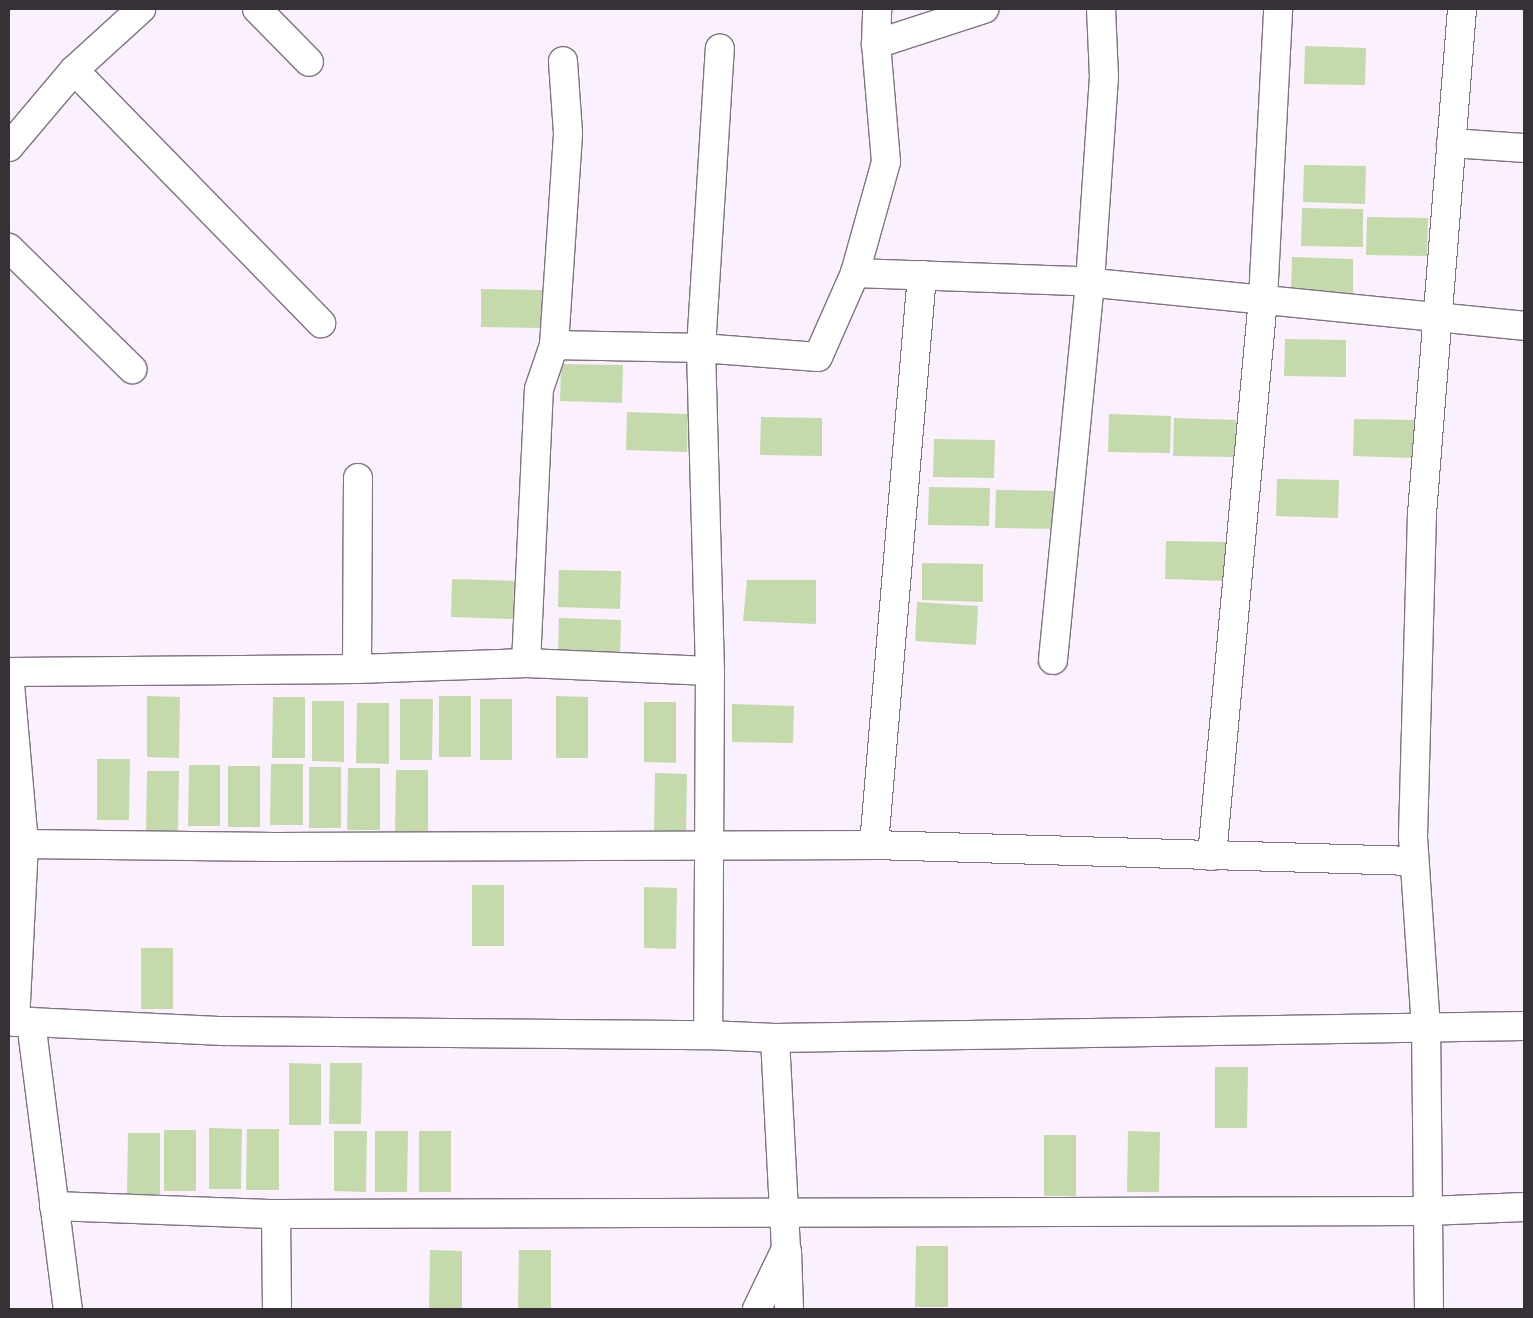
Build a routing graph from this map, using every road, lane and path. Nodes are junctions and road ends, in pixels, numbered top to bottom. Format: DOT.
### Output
graph roads {
  1 [pos="141,9"];
  2 [pos="256,9"];
  3 [pos="877,9"];
  4 [pos="984,9"];
  5 [pos="1101,9"];
  6 [pos="1278,9"];
  7 [pos="1462,9"];
  8 [pos="876,44"];
  9 [pos="720,49"];
  10 [pos="563,61"];
  11 [pos="309,62"];
  12 [pos="74,70"];
  13 [pos="1451,143"];
  14 [pos="9,147"];
  15 [pos="1524,148"];
  16 [pos="9,248"];
  17 [pos="855,273"];
  18 [pos="922,276"];
  19 [pos="1090,282"];
  20 [pos="1263,299"];
  21 [pos="1438,315"];
  22 [pos="321,323"];
  23 [pos="1524,326"];
  24 [pos="554,345"];
  25 [pos="702,348"];
  26 [pos="132,370"];
  27 [pos="358,478"];
  28 [pos="1053,660"];
  29 [pos="526,663"];
  30 [pos="357,669"];
  31 [pos="710,671"];
  32 [pos="9,672"];
  33 [pos="709,843"];
  34 [pos="24,844"];
  35 [pos="874,845"];
  36 [pos="1212,856"];
  37 [pos="1414,861"];
  38 [pos="18,1022"];
  39 [pos="1524,1026"];
  40 [pos="1426,1028"];
  41 [pos="708,1035"];
  42 [pos="775,1038"];
  43 [pos="54,1206"];
  44 [pos="1524,1207"];
  45 [pos="1428,1210"];
  46 [pos="784,1211"];
  47 [pos="276,1214"];
  48 [pos="786,1249"];
  49 [pos="68,1309"];
  50 [pos="277,1309"];
  51 [pos="757,1309"];
  52 [pos="789,1309"];
  53 [pos="1429,1309"];
  1 -- 12 [label="street"];
  2 -- 11 [label="street"];
  3 -- 8 [label="street"];
  4 -- 8 [label="street"];
  5 -- 19 [label="street"];
  6 -- 20 [label="street"];
  7 -- 13 [label="street"];
  8 -- 17 [label="street"];
  9 -- 25 [label="street"];
  10 -- 24 [label="street"];
  12 -- 14 [label="street"];
  12 -- 22 [label="street"];
  13 -- 15 [label="street"];
  13 -- 21 [label="street"];
  16 -- 26 [label="street"];
  17 -- 18 [label="street"];
  17 -- 25 [label="street"];
  18 -- 19 [label="street"];
  18 -- 35 [label="street"];
  19 -- 20 [label="street"];
  19 -- 28 [label="street"];
  20 -- 21 [label="street"];
  20 -- 36 [label="street"];
  21 -- 23 [label="street"];
  21 -- 37 [label="street"];
  24 -- 25 [label="street"];
  24 -- 29 [label="street"];
  25 -- 31 [label="street"];
  27 -- 30 [label="street"];
  29 -- 30 [label="street"];
  29 -- 31 [label="street"];
  30 -- 32 [label="street"];
  31 -- 33 [label="street"];
  32 -- 34 [label="street"];
  33 -- 34 [label="street"];
  33 -- 35 [label="street"];
  33 -- 41 [label="street"];
  34 -- 38 [label="street"];
  35 -- 36 [label="street"];
  36 -- 37 [label="street"];
  37 -- 40 [label="street"];
  38 -- 41 [label="street"];
  38 -- 43 [label="street"];
  39 -- 40 [label="street"];
  40 -- 42 [label="street"];
  40 -- 45 [label="street"];
  41 -- 42 [label="street"];
  42 -- 46 [label="street"];
  43 -- 47 [label="street"];
  43 -- 49 [label="street"];
  44 -- 45 [label="street"];
  45 -- 46 [label="street"];
  45 -- 53 [label="street"];
  46 -- 47 [label="street"];
  46 -- 48 [label="street"];
  47 -- 50 [label="street"];
  48 -- 51 [label="street"];
  48 -- 52 [label="street"];
}
